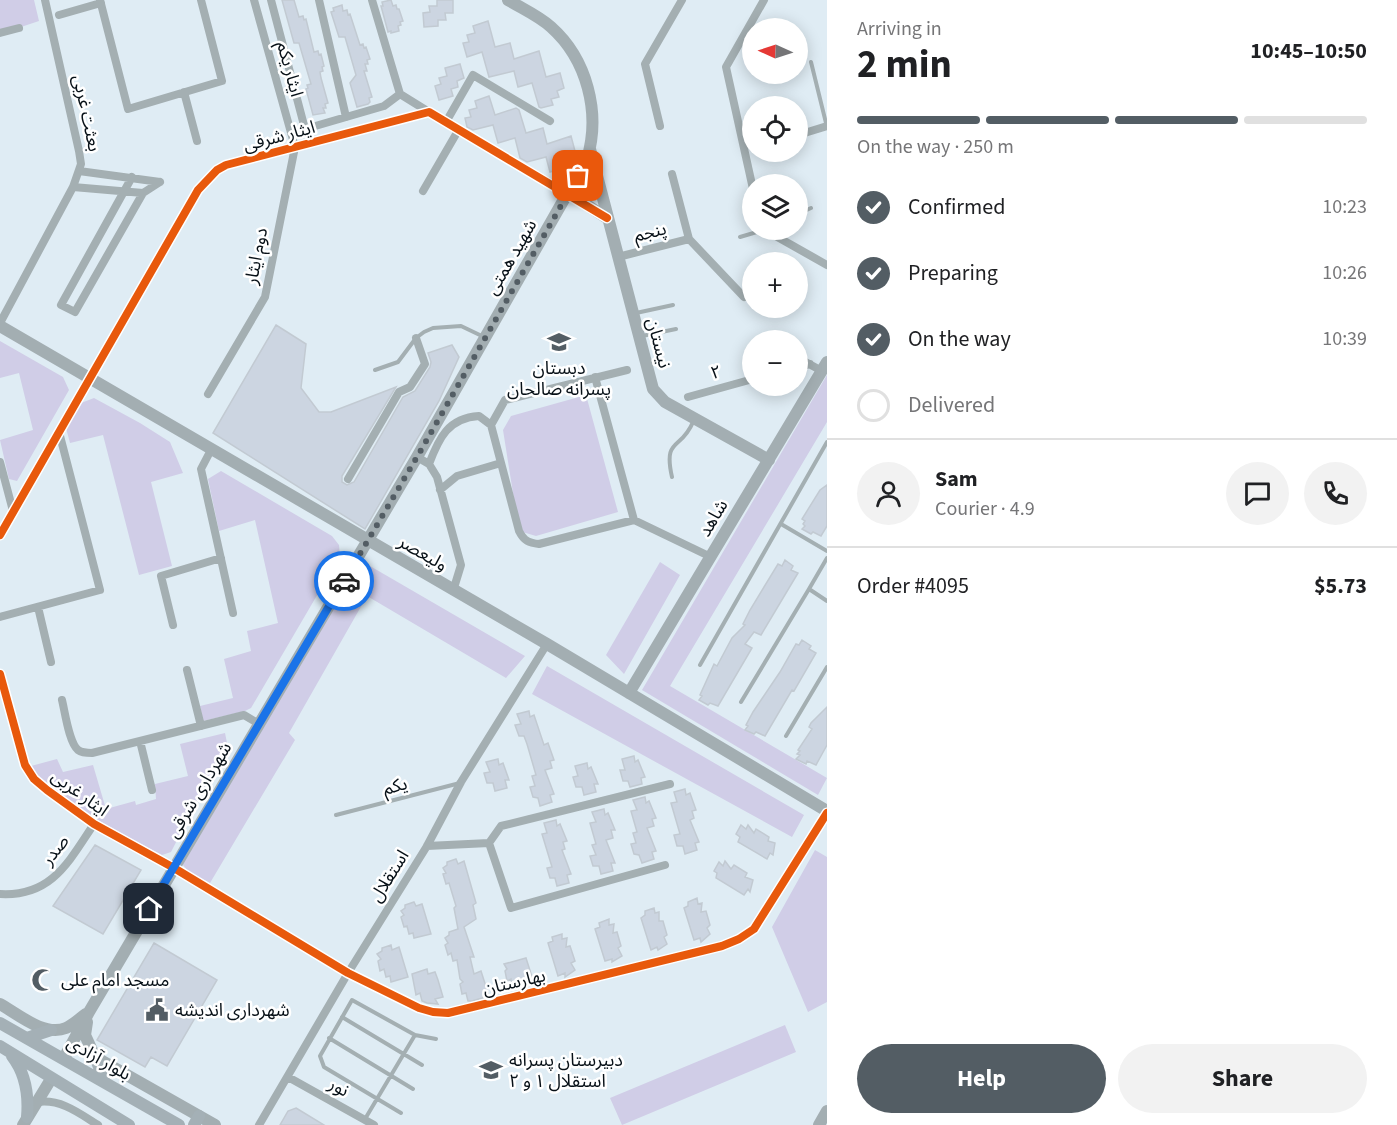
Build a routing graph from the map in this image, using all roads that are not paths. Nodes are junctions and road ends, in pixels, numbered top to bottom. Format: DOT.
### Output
graph roads {
  1 [pos="45,0"];
  2 [pos="201,0"];
  3 [pos="254,0"];
  4 [pos="271,0"];
  5 [pos="319,0"];
  6 [pos="372,0"];
  7 [pos="508,0"];
  8 [pos="682,0"];
  9 [pos="764,0"];
  10 [pos="100,2"];
  11 [pos="59,15"];
  12 [pos="19,28"];
  13 [pos="0,33"];
  14 [pos="811,62"];
  15 [pos="184,92"];
  16 [pos="400,94"];
  17 [pos="429,112"];
  18 [pos="346,117"];
  19 [pos="550,121"];
  20 [pos="446,122"];
  21 [pos="660,126"];
  22 [pos="742,127"];
  23 [pos="827,127"];
  24 [pos="459,129"];
  25 [pos="808,132"];
  26 [pos="196,141"];
  27 [pos="295,147"];
  28 [pos="590,149"];
  29 [pos="79,171"];
  30 [pos="672,174"];
  31 [pos="132,177"];
  32 [pos="73,187"];
  33 [pos="423,191"];
  34 [pos="123,193"];
  35 [pos="143,193"];
  36 [pos="568,193"];
  37 [pos="811,208"];
  38 [pos="808,209"];
  39 [pos="607,218"];
  40 [pos="689,239"];
  41 [pos="782,240"];
  42 [pos="618,257"];
  43 [pos="827,265"];
  44 [pos="742,295"];
  45 [pos="673,305"];
  46 [pos="633,314"];
  47 [pos="0,324"];
  48 [pos="676,329"];
  49 [pos="638,337"];
  50 [pos="416,338"];
  51 [pos="486,338"];
  52 [pos="810,364"];
  53 [pos="824,366"];
  54 [pos="375,370"];
  55 [pos="627,370"];
  56 [pos="595,377"];
  57 [pos="90,378"];
  58 [pos="742,382"];
  59 [pos="208,394"];
  60 [pos="688,397"];
  61 [pos="695,419"];
  62 [pos="491,425"];
  63 [pos="59,432"];
  64 [pos="827,442"];
  65 [pos="212,448"];
  66 [pos="417,457"];
  67 [pos="769,460"];
  68 [pos="0,462"];
  69 [pos="429,464"];
  70 [pos="501,464"];
  71 [pos="672,477"];
  72 [pos="348,479"];
  73 [pos="440,490"];
  74 [pos="14,511"];
  75 [pos="634,520"];
  76 [pos="781,524"];
  77 [pos="0,535"];
  78 [pos="367,541"];
  79 [pos="827,550"];
  80 [pos="711,557"];
  81 [pos="221,558"];
  82 [pos="827,558"];
  83 [pos="809,589"];
  84 [pos="453,591"];
  85 [pos="827,601"];
  86 [pos="38,607"];
  87 [pos="234,613"];
  88 [pos="0,617"];
  89 [pos="173,625"];
  90 [pos="547,644"];
  91 [pos="51,662"];
  92 [pos="700,665"];
  93 [pos="827,667"];
  94 [pos="187,670"];
  95 [pos="0,674"];
  96 [pos="629,693"];
  97 [pos="62,700"];
  98 [pos="741,702"];
  99 [pos="259,724"];
  100 [pos="201,726"];
  101 [pos="786,736"];
  102 [pos="140,741"];
  103 [pos="461,782"];
  104 [pos="670,784"];
  105 [pos="152,790"];
  106 [pos="827,812"];
  107 [pos="336,815"];
  108 [pos="94,824"];
  109 [pos="489,843"];
  110 [pos="427,846"];
  111 [pos="665,865"];
  112 [pos="174,868"];
  113 [pos="0,894"];
  114 [pos="348,973"];
  115 [pos="0,1004"];
  116 [pos="89,1012"];
  117 [pos="342,1017"];
  118 [pos="0,1023"];
  119 [pos="51,1030"];
  120 [pos="415,1035"];
  121 [pos="27,1038"];
  122 [pos="330,1038"];
  123 [pos="436,1039"];
  124 [pos="2,1048"];
  125 [pos="404,1054"];
  126 [pos="96,1057"];
  127 [pos="64,1058"];
  128 [pos="422,1065"];
  129 [pos="391,1075"];
  130 [pos="288,1077"];
  131 [pos="51,1079"];
  132 [pos="105,1082"];
  133 [pos="413,1089"];
  134 [pos="377,1099"];
  135 [pos="38,1102"];
  136 [pos="827,1111"];
  137 [pos="401,1113"];
  138 [pos="365,1119"];
  139 [pos="197,1120"];
  140 [pos="25,1121"];
  141 [pos="98,1125"];
  142 [pos="129,1125"];
  143 [pos="179,1125"];
  144 [pos="215,1125"];
  145 [pos="260,1125"];
  146 [pos="374,1125"];
  147 [pos="819,1125"];
  1 -- 29 [label="street, بعثت غربی"];
  2 -- 15 [label="street"];
  3 -- 27 [label="street, ایثار یکم"];
  4 -- 18 [label="street"];
  5 -- 18 [label="street"];
  6 -- 16 [label="street"];
  7 -- 28 [label="main road, شهید همتی"];
  8 -- 21 [label="street"];
  9 -- 22 [label="street"];
  10 -- 11 [label="street"];
  10 -- 15 [label="street"];
  12 -- 13 [label="street"];
  14 -- 23 [label="lane"];
  15 -- 26 [label="street"];
  16 -- 17 [label="street"];
  16 -- 18 [label="street"];
  17 -- 20 [label="street"];
  17 -- 27 [label="street, ایثار شرقی"];
  19 -- 20 [label="street"];
  20 -- 24 [label="street"];
  23 -- 25 [label="street"];
  24 -- 33 [label="street"];
  24 -- 36 [label="street"];
  27 -- 57 [label="street, ایثار شرقی"];
  27 -- 59 [label="street, دوم ایثار"];
  28 -- 36 [label="main road, شهید همتی"];
  28 -- 39 [label="main road, نيستان"];
  29 -- 31 [label="street"];
  29 -- 32 [label="street, بعثت غربی"];
  30 -- 40 [label="street"];
  31 -- 34 [label="street"];
  31 -- 35 [label="street"];
  32 -- 34 [label="street"];
  32 -- 47 [label="street, بعثت غربی"];
  34 -- 35 [label="street"];
  34 -- 35 [label="street"];
  36 -- 39 [label="main road"];
  36 -- 51 [label="main road, شهید همتی"];
  37 -- 38 [label="lane"];
  39 -- 42 [label="main road, نيستان"];
  40 -- 42 [label="street, پنجم"];
  40 -- 44 [label="street"];
  41 -- 43 [label="street"];
  42 -- 46 [label="main road, نيستان"];
  45 -- 46 [label="lane"];
  46 -- 49 [label="main road, نيستان"];
  47 -- 57 [label="main road, ولیعصر"];
  48 -- 49 [label="lane"];
  49 -- 61 [label="main road, نيستان"];
  50 -- 51 [label="lane"];
  50 -- 54 [label="lane"];
  50 -- 72 [label="street"];
  51 -- 66 [label="main road, شهید همتی"];
  52 -- 53 [label="street"];
  53 -- 67 [label="main road, شاهد"];
  55 -- 56 [label="street"];
  56 -- 62 [label="street"];
  56 -- 75 [label="street"];
  57 -- 63 [label="street"];
  57 -- 65 [label="main road, ولیعصر"];
  58 -- 60 [label="street, ۲"];
  61 -- 67 [label="main road, نيستان"];
  61 -- 71 [label="lane"];
  62 -- 69 [label="street"];
  62 -- 70 [label="street"];
  63 -- 74 [label="street"];
  63 -- 86 [label="street"];
  64 -- 76 [label="lane"];
  65 -- 78 [label="main road, ولیعصر"];
  65 -- 81 [label="street"];
  66 -- 69 [label="street"];
  66 -- 78 [label="main road, شهید همتی"];
  67 -- 80 [label="main road, شاهد"];
  68 -- 74 [label="street"];
  69 -- 73 [label="street"];
  70 -- 73 [label="street"];
  70 -- 75 [label="street"];
  73 -- 84 [label="street"];
  74 -- 77 [label="street"];
  75 -- 80 [label="street"];
  76 -- 79 [label="lane"];
  76 -- 92 [label="lane"];
  78 -- 84 [label="main road, ولیعصر"];
  78 -- 99 [label="main road, شهرداری شرقی"];
  80 -- 96 [label="main road, شاهد"];
  81 -- 87 [label="street"];
  81 -- 89 [label="street"];
  82 -- 83 [label="lane"];
  83 -- 85 [label="lane"];
  83 -- 98 [label="lane"];
  84 -- 90 [label="main road, ولیعصر"];
  86 -- 88 [label="street"];
  86 -- 91 [label="street"];
  90 -- 96 [label="main road, ولیعصر"];
  90 -- 103 [label="street, استقلال"];
  93 -- 101 [label="lane"];
  94 -- 100 [label="street"];
  95 -- 108 [label="street, ایثار غربی"];
  96 -- 106 [label="main road, ولیعصر"];
  97 -- 102 [label="street"];
  99 -- 100 [label="street"];
  99 -- 112 [label="main road, شهرداری شرقی"];
  100 -- 102 [label="street"];
  102 -- 105 [label="street"];
  103 -- 107 [label="lane, یکم"];
  103 -- 110 [label="street, استقلال"];
  104 -- 109 [label="street"];
  106 -- 114 [label="street, بهارستان"];
  108 -- 112 [label="street, ایثار غربی"];
  108 -- 113 [label="street, صدر"];
  109 -- 110 [label="street"];
  109 -- 111 [label="street"];
  110 -- 114 [label="street, استقلال"];
  112 -- 114 [label="street, بهارستان"];
  112 -- 116 [label="main road, شهرداری شرقی"];
  114 -- 130 [label="street, استقلال"];
  115 -- 119 [label="main road"];
  116 -- 119 [label="main road"];
  116 -- 126 [label="main road"];
  116 -- 127 [label="main road, شهرداری شرقی"];
  117 -- 120 [label="lane"];
  117 -- 122 [label="lane"];
  117 -- 125 [label="lane"];
  118 -- 121 [label="main road, بلوار آزادی"];
  119 -- 121 [label="main road"];
  120 -- 123 [label="lane"];
  120 -- 125 [label="lane"];
  121 -- 127 [label="main road, بلوار آزادی"];
  122 -- 129 [label="lane"];
  122 -- 134 [label="lane"];
  124 -- 131 [label="main road"];
  124 -- 140 [label="main road"];
  125 -- 128 [label="lane"];
  125 -- 129 [label="lane"];
  126 -- 132 [label="main road"];
  126 -- 139 [label="main road"];
  127 -- 132 [label="main road, بلوار آزادی"];
  129 -- 133 [label="lane"];
  129 -- 134 [label="lane"];
  130 -- 138 [label="street, نور"];
  130 -- 145 [label="street, استقلال"];
  131 -- 135 [label="main road"];
  131 -- 142 [label="main road"];
  132 -- 143 [label="main road, بلوار آزادی"];
  134 -- 137 [label="lane"];
  134 -- 138 [label="lane"];
  135 -- 140 [label="main road"];
  135 -- 141 [label="street"];
  136 -- 147 [label="main road"];
  138 -- 146 [label="street, نور"];
  139 -- 144 [label="main road"];
}
